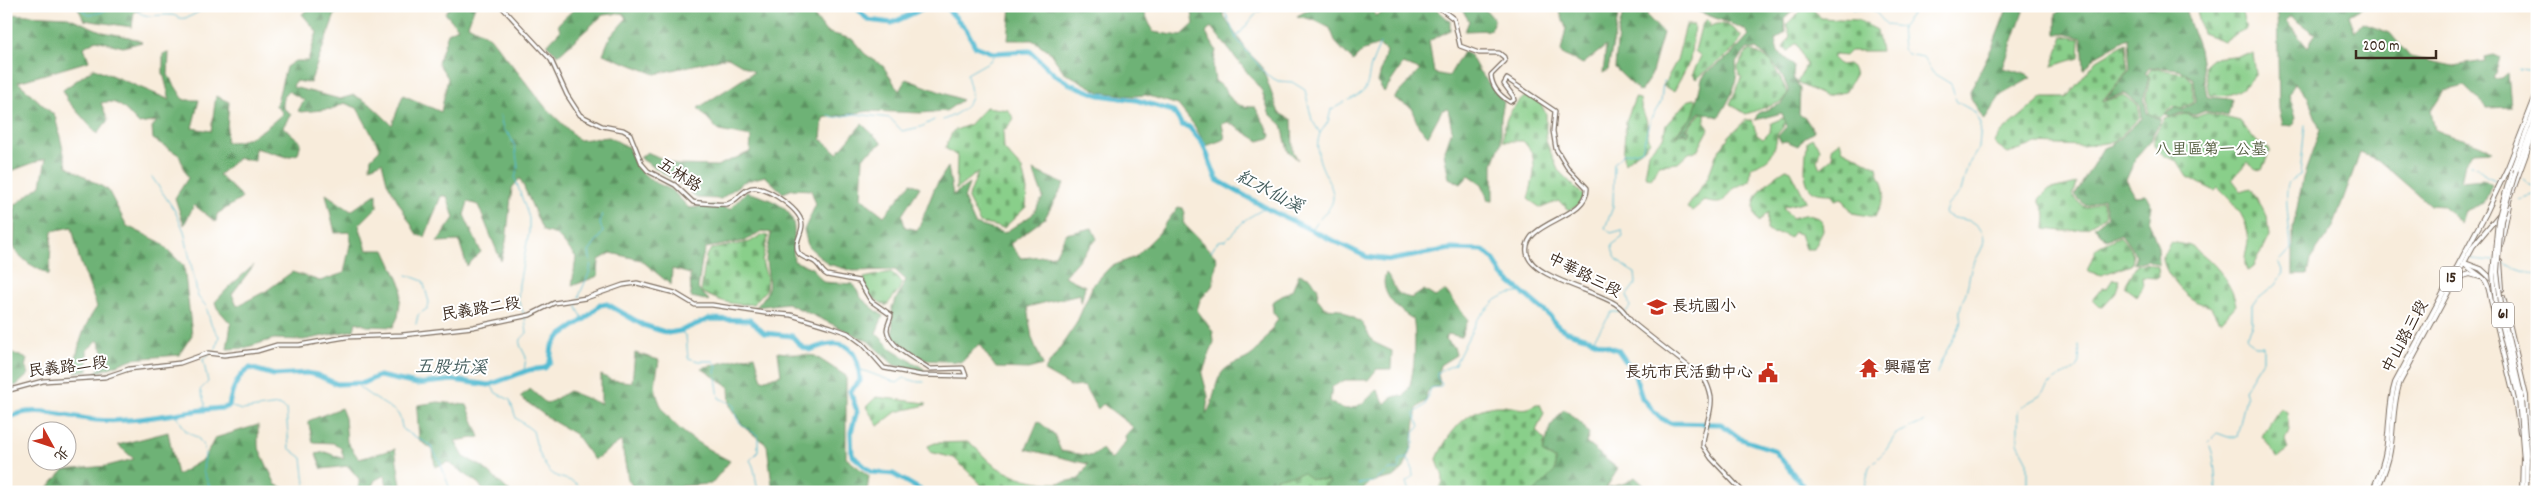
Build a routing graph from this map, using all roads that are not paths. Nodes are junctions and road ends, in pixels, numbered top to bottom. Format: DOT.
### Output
graph roads {
  1 [pos="501,6"];
  2 [pos="1437,6"];
  3 [pos="2537,93"];
  4 [pos="2537,104"];
  5 [pos="2537,116"];
  6 [pos="2537,124"];
  7 [pos="2514,191"];
  8 [pos="2462,262"];
  9 [pos="2457,278"];
  10 [pos="2502,289"];
  11 [pos="2490,292"];
  12 [pos="966,376"];
  13 [pos="6,391"];
  14 [pos="2525,460"];
  15 [pos="1743,492"];
  16 [pos="2372,492"];
  17 [pos="2376,492"];
  18 [pos="2522,492"];
  19 [pos="2526,492"];
  1 -- 12 [label="main road, 五林路"];
  2 -- 15 [label="main road, 中華路三段"];
  3 -- 8 [label="main road, 中山路三段 / 15"];
  4 -- 14 [label="main road, 61, bridge"];
  5 -- 14 [label="main road, 61, bridge"];
  6 -- 7 [label="main road, 中山路三段 / 15"];
  7 -- 8 [label="main road, 中山路三段 / 15"];
  7 -- 10 [label="main road"];
  8 -- 9 [label="main road, 中山路三段 / 15"];
  8 -- 10 [label="main road"];
  8 -- 11 [label="main road"];
  8 -- 16 [label="main road, 中山路三段 / 15"];
  9 -- 11 [label="main road"];
  9 -- 17 [label="main road, 中山路三段 / 15"];
  10 -- 14 [label="main road, bridge"];
  11 -- 14 [label="main road, bridge"];
  12 -- 13 [label="main road, 民義路二段"];
  14 -- 18 [label="main road, 61"];
  14 -- 19 [label="main road, 61"];
}
